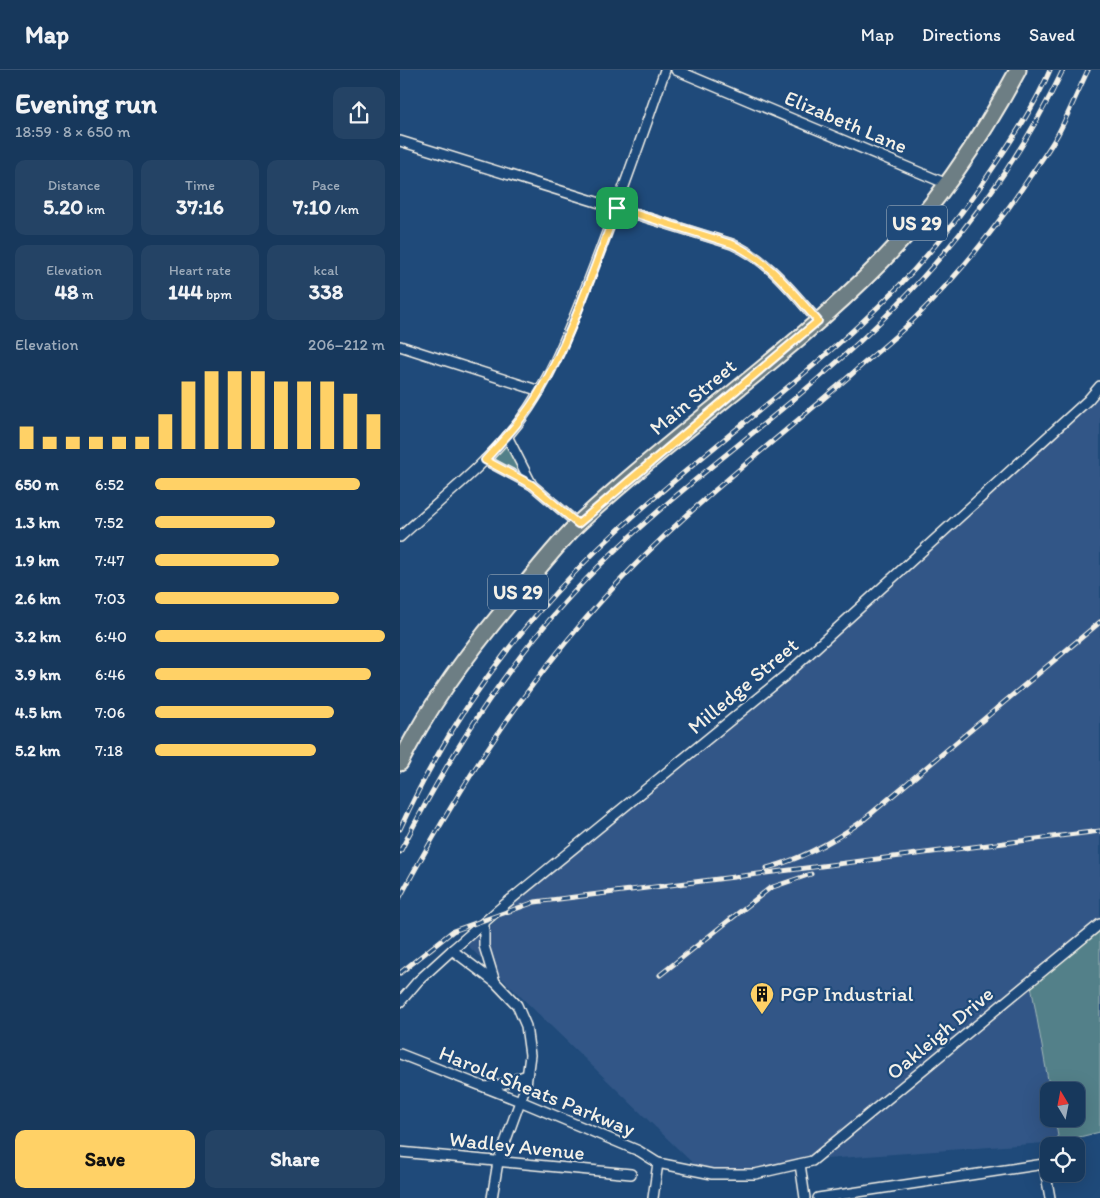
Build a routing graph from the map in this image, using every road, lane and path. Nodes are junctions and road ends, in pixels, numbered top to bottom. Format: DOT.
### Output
graph roads {
  1 [pos="665,70"];
  2 [pos="676,70"];
  3 [pos="1018,70"];
  4 [pos="400,141"];
  5 [pos="948,184"];
  6 [pos="617,208"];
  7 [pos="818,321"];
  8 [pos="400,346"];
  9 [pos="1100,386"];
  10 [pos="540,391"];
  11 [pos="507,436"];
  12 [pos="485,460"];
  13 [pos="532,485"];
  14 [pos="578,524"];
  15 [pos="400,537"];
  16 [pos="402,753"];
  17 [pos="484,923"];
  18 [pos="1100,924"];
  19 [pos="452,950"];
  20 [pos="495,982"];
  21 [pos="400,1002"];
  22 [pos="400,1054"];
  23 [pos="528,1075"];
  24 [pos="483,1088"];
  25 [pos="520,1101"];
  26 [pos="400,1152"];
  27 [pos="498,1162"];
  28 [pos="658,1163"];
  29 [pos="800,1164"];
  30 [pos="631,1174"];
  31 [pos="492,1198"];
  32 [pos="653,1198"];
  33 [pos="805,1198"];
  34 [pos="818,1198"];
  35 [pos="1050,1198"];
  1 -- 6 [label="street"];
  2 -- 5 [label="street, Elizabeth Lane"];
  3 -- 5 [label="main road, Main Street / US 29"];
  4 -- 6 [label="street"];
  5 -- 7 [label="main road, Main Street / US 29"];
  6 -- 7 [label="street"];
  6 -- 10 [label="street"];
  7 -- 14 [label="main road, Main Street / US 29"];
  8 -- 10 [label="street"];
  9 -- 17 [label="street, Milledge Street"];
  10 -- 11 [label="street"];
  11 -- 12 [label="street"];
  11 -- 13 [label="street"];
  12 -- 13 [label="street"];
  12 -- 15 [label="street"];
  13 -- 14 [label="street"];
  14 -- 16 [label="main road, Main Street / US 29"];
  17 -- 19 [label="street, Milledge Street"];
  17 -- 20 [label="street"];
  18 -- 29 [label="street, Oakleigh Drive"];
  19 -- 20 [label="street"];
  19 -- 21 [label="street, Milledge Street"];
  20 -- 23 [label="street"];
  22 -- 24 [label="street, Harold Sheats Parkway"];
  23 -- 24 [label="street"];
  23 -- 25 [label="street"];
  24 -- 25 [label="street, Harold Sheats Parkway"];
  25 -- 27 [label="street"];
  25 -- 28 [label="street, Harold Sheats Parkway"];
  26 -- 27 [label="street, Wadley Avenue"];
  27 -- 30 [label="street, Wadley Avenue"];
  27 -- 31 [label="street"];
  28 -- 29 [label="street"];
  28 -- 32 [label="street"];
  29 -- 33 [label="street"];
  34 -- 35 [label="street"];
}
